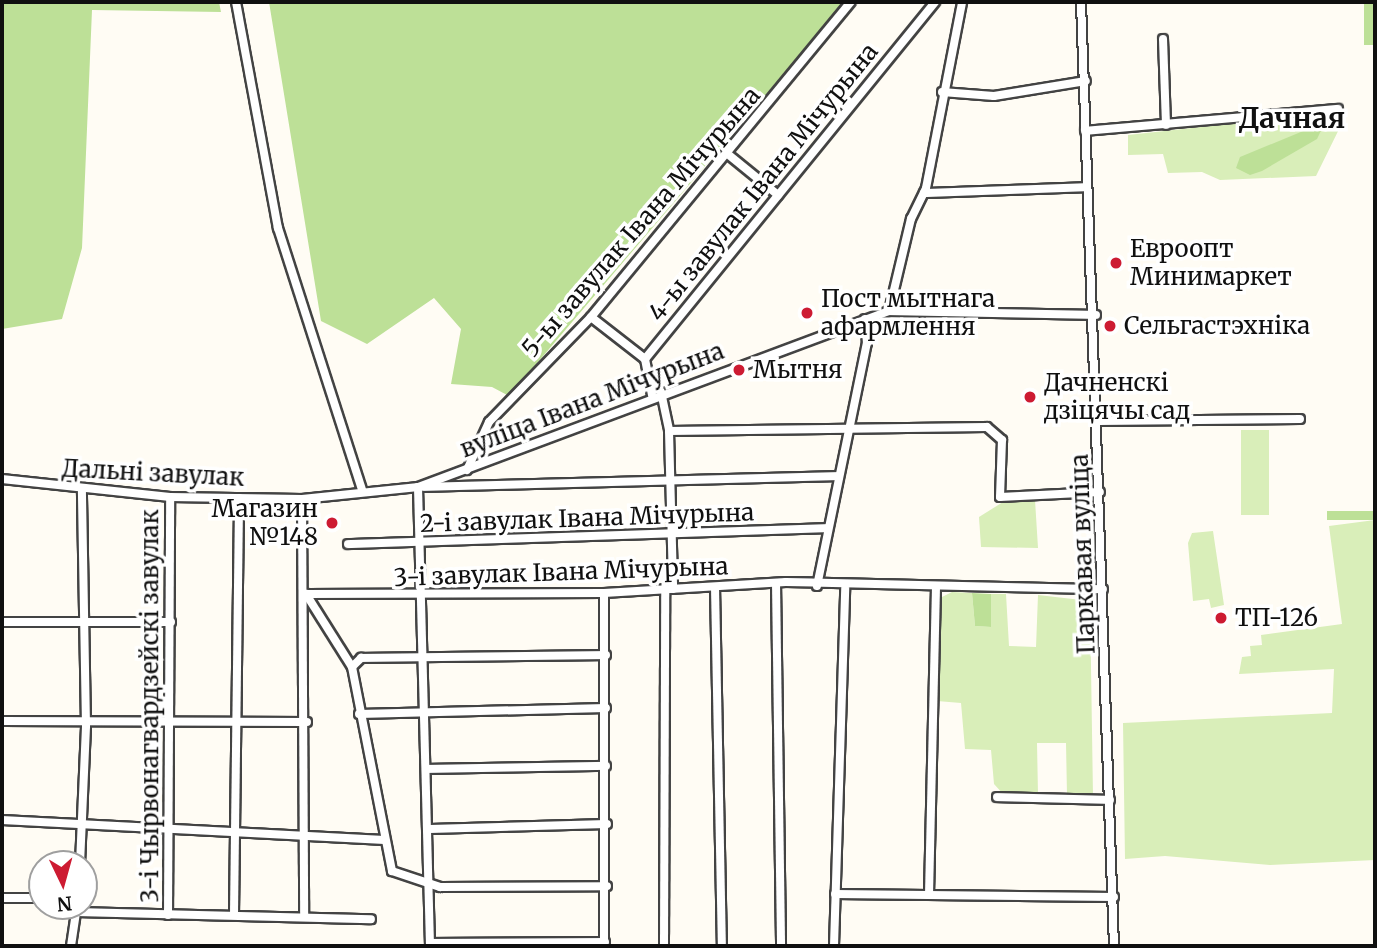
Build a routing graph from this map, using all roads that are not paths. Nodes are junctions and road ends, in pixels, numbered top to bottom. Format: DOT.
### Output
graph roads {
  1 [pos="236,2"];
  2 [pos="851,2"];
  3 [pos="935,2"];
  4 [pos="962,2"];
  5 [pos="1081,2"];
  6 [pos="1163,39"];
  7 [pos="1086,81"];
  8 [pos="942,92"];
  9 [pos="1338,109"];
  10 [pos="1166,125"];
  11 [pos="1085,131"];
  12 [pos="730,156"];
  13 [pos="1087,187"];
  14 [pos="924,193"];
  15 [pos="778,195"];
  16 [pos="889,310"];
  17 [pos="1096,315"];
  18 [pos="592,317"];
  19 [pos="865,319"];
  20 [pos="645,359"];
  21 [pos="656,394"];
  22 [pos="1300,419"];
  23 [pos="1098,421"];
  24 [pos="849,428"];
  25 [pos="669,431"];
  26 [pos="467,470"];
  27 [pos="837,476"];
  28 [pos="2,480"];
  29 [pos="671,481"];
  30 [pos="418,487"];
  31 [pos="82,492"];
  32 [pos="363,492"];
  33 [pos="1100,492"];
  34 [pos="170,498"];
  35 [pos="239,498"];
  36 [pos="302,499"];
  37 [pos="827,528"];
  38 [pos="673,534"];
  39 [pos="348,544"];
  40 [pos="423,545"];
  41 [pos="776,583"];
  42 [pos="817,586"];
  43 [pos="936,586"];
  44 [pos="715,587"];
  45 [pos="845,588"];
  46 [pos="669,589"];
  47 [pos="1103,589"];
  48 [pos="604,593"];
  49 [pos="306,594"];
  50 [pos="425,596"];
  51 [pos="2,622"];
  52 [pos="85,622"];
  53 [pos="171,622"];
  54 [pos="426,655"];
  55 [pos="606,655"];
  56 [pos="352,667"];
  57 [pos="606,708"];
  58 [pos="425,712"];
  59 [pos="359,714"];
  60 [pos="2,721"];
  61 [pos="307,722"];
  62 [pos="236,724"];
  63 [pos="172,725"];
  64 [pos="86,726"];
  65 [pos="606,766"];
  66 [pos="428,769"];
  67 [pos="997,797"];
  68 [pos="1110,800"];
  69 [pos="2,820"];
  70 [pos="82,824"];
  71 [pos="607,824"];
  72 [pos="430,829"];
  73 [pos="170,831"];
  74 [pos="235,835"];
  75 [pos="305,838"];
  76 [pos="384,840"];
  77 [pos="81,850"];
  78 [pos="429,884"];
  79 [pos="607,886"];
  80 [pos="835,894"];
  81 [pos="929,895"];
  82 [pos="1114,897"];
  83 [pos="2,898"];
  84 [pos="28,898"];
  85 [pos="98,910"];
  86 [pos="234,914"];
  87 [pos="169,915"];
  88 [pos="304,916"];
  89 [pos="371,919"];
  90 [pos="75,920"];
  91 [pos="604,944"];
  92 [pos="430,945"];
  93 [pos="71,946"];
  94 [pos="664,946"];
  95 [pos="722,946"];
  96 [pos="782,946"];
  97 [pos="834,946"];
  98 [pos="1114,946"];
  1 -- 32 [label="street"];
  2 -- 12 [label="street, 5-ы завулак Івана Мічурына"];
  3 -- 15 [label="street, 4-ы завулак Івана Мічурына"];
  4 -- 8 [label="street"];
  5 -- 7 [label="street, Паркавая вуліца"];
  6 -- 10 [label="street"];
  7 -- 8 [label="street"];
  7 -- 11 [label="street, Паркавая вуліца"];
  8 -- 14 [label="street"];
  9 -- 10 [label="street"];
  10 -- 11 [label="street"];
  11 -- 13 [label="street, Паркавая вуліца"];
  12 -- 15 [label="street"];
  12 -- 18 [label="street, 5-ы завулак Івана Мічурына"];
  13 -- 14 [label="street"];
  13 -- 17 [label="street, Паркавая вуліца"];
  14 -- 16 [label="street"];
  15 -- 20 [label="street, 4-ы завулак Івана Мічурына"];
  16 -- 17 [label="street"];
  16 -- 19 [label="street, вуліца Івана Мічурына"];
  17 -- 23 [label="street, Паркавая вуліца"];
  18 -- 20 [label="street"];
  18 -- 26 [label="street, 5-ы завулак Івана Мічурына"];
  19 -- 21 [label="street, вуліца Івана Мічурына"];
  19 -- 24 [label="street"];
  20 -- 21 [label="street"];
  21 -- 25 [label="street"];
  21 -- 26 [label="street, вуліца Івана Мічурына"];
  22 -- 23 [label="street"];
  23 -- 33 [label="street, Паркавая вуліца"];
  24 -- 25 [label="street"];
  24 -- 27 [label="street"];
  24 -- 33 [label="street"];
  25 -- 29 [label="street"];
  26 -- 30 [label="street, вуліца Івана Мічурына"];
  27 -- 29 [label="street"];
  27 -- 37 [label="street"];
  28 -- 31 [label="street, Дальні завулак"];
  29 -- 30 [label="street"];
  29 -- 38 [label="street"];
  30 -- 32 [label="street, вуліца Івана Мічурына"];
  30 -- 40 [label="street"];
  31 -- 34 [label="street, Дальні завулак"];
  31 -- 52 [label="street"];
  32 -- 36 [label="street, вуліца Івана Мічурына"];
  33 -- 47 [label="street, Паркавая вуліца"];
  34 -- 35 [label="street, Дальні завулак"];
  34 -- 53 [label="street, 3-і Чырвонагвардзейскі завулак"];
  35 -- 36 [label="street, Дальні завулак"];
  35 -- 62 [label="street"];
  36 -- 49 [label="street"];
  37 -- 38 [label="street, 2-і завулак Івана Мічурына"];
  37 -- 42 [label="street"];
  38 -- 40 [label="street, 2-і завулак Івана Мічурына"];
  38 -- 46 [label="street"];
  39 -- 40 [label="street, 2-і завулак Івана Мічурына"];
  40 -- 50 [label="street"];
  41 -- 42 [label="street, 3-і завулак Івана Мічурына"];
  41 -- 44 [label="street, 3-і завулак Івана Мічурына"];
  41 -- 96 [label="street"];
  42 -- 45 [label="street, 3-і завулак Івана Мічурына"];
  43 -- 45 [label="street, 3-і завулак Івана Мічурына"];
  43 -- 47 [label="street, 3-і завулак Івана Мічурына"];
  43 -- 81 [label="street"];
  44 -- 46 [label="street, 3-і завулак Івана Мічурына"];
  44 -- 95 [label="street"];
  45 -- 80 [label="street"];
  46 -- 48 [label="street, 3-і завулак Івана Мічурына"];
  46 -- 94 [label="street"];
  47 -- 68 [label="street, Паркавая вуліца"];
  48 -- 50 [label="street, 3-і завулак Івана Мічурына"];
  48 -- 55 [label="street"];
  49 -- 50 [label="street, 3-і завулак Івана Мічурына"];
  49 -- 56 [label="street"];
  49 -- 61 [label="street"];
  50 -- 54 [label="street"];
  51 -- 52 [label="street"];
  52 -- 53 [label="street"];
  52 -- 64 [label="street"];
  53 -- 63 [label="street, 3-і Чырвонагвардзейскі завулак"];
  54 -- 55 [label="street"];
  54 -- 56 [label="street"];
  54 -- 58 [label="street"];
  55 -- 57 [label="street"];
  56 -- 59 [label="street"];
  57 -- 58 [label="street"];
  57 -- 65 [label="street"];
  58 -- 59 [label="street"];
  58 -- 66 [label="street"];
  59 -- 76 [label="street"];
  60 -- 64 [label="street"];
  61 -- 62 [label="street"];
  61 -- 75 [label="street"];
  62 -- 63 [label="street"];
  62 -- 74 [label="street"];
  63 -- 64 [label="street"];
  63 -- 73 [label="street, 3-і Чырвонагвардзейскі завулак"];
  64 -- 70 [label="street"];
  65 -- 66 [label="street"];
  65 -- 71 [label="street"];
  66 -- 72 [label="street"];
  67 -- 68 [label="street"];
  68 -- 82 [label="street, Паркавая вуліца"];
  69 -- 70 [label="street"];
  70 -- 73 [label="street"];
  70 -- 77 [label="street"];
  71 -- 72 [label="street"];
  71 -- 79 [label="street"];
  72 -- 78 [label="street"];
  73 -- 74 [label="street"];
  73 -- 87 [label="street, 3-і Чырвонагвардзейскі завулак"];
  74 -- 75 [label="street"];
  74 -- 86 [label="street"];
  75 -- 76 [label="street"];
  75 -- 88 [label="street"];
  76 -- 78 [label="street"];
  78 -- 79 [label="street"];
  78 -- 92 [label="street"];
  79 -- 91 [label="street"];
  80 -- 81 [label="street"];
  80 -- 97 [label="street"];
  81 -- 82 [label="street"];
  82 -- 98 [label="street, Паркавая вуліца"];
  83 -- 84 [label="street"];
  85 -- 87 [label="street"];
  86 -- 87 [label="street"];
  86 -- 88 [label="street"];
  88 -- 89 [label="street"];
  90 -- 93 [label="street"];
  91 -- 92 [label="street"];
}
